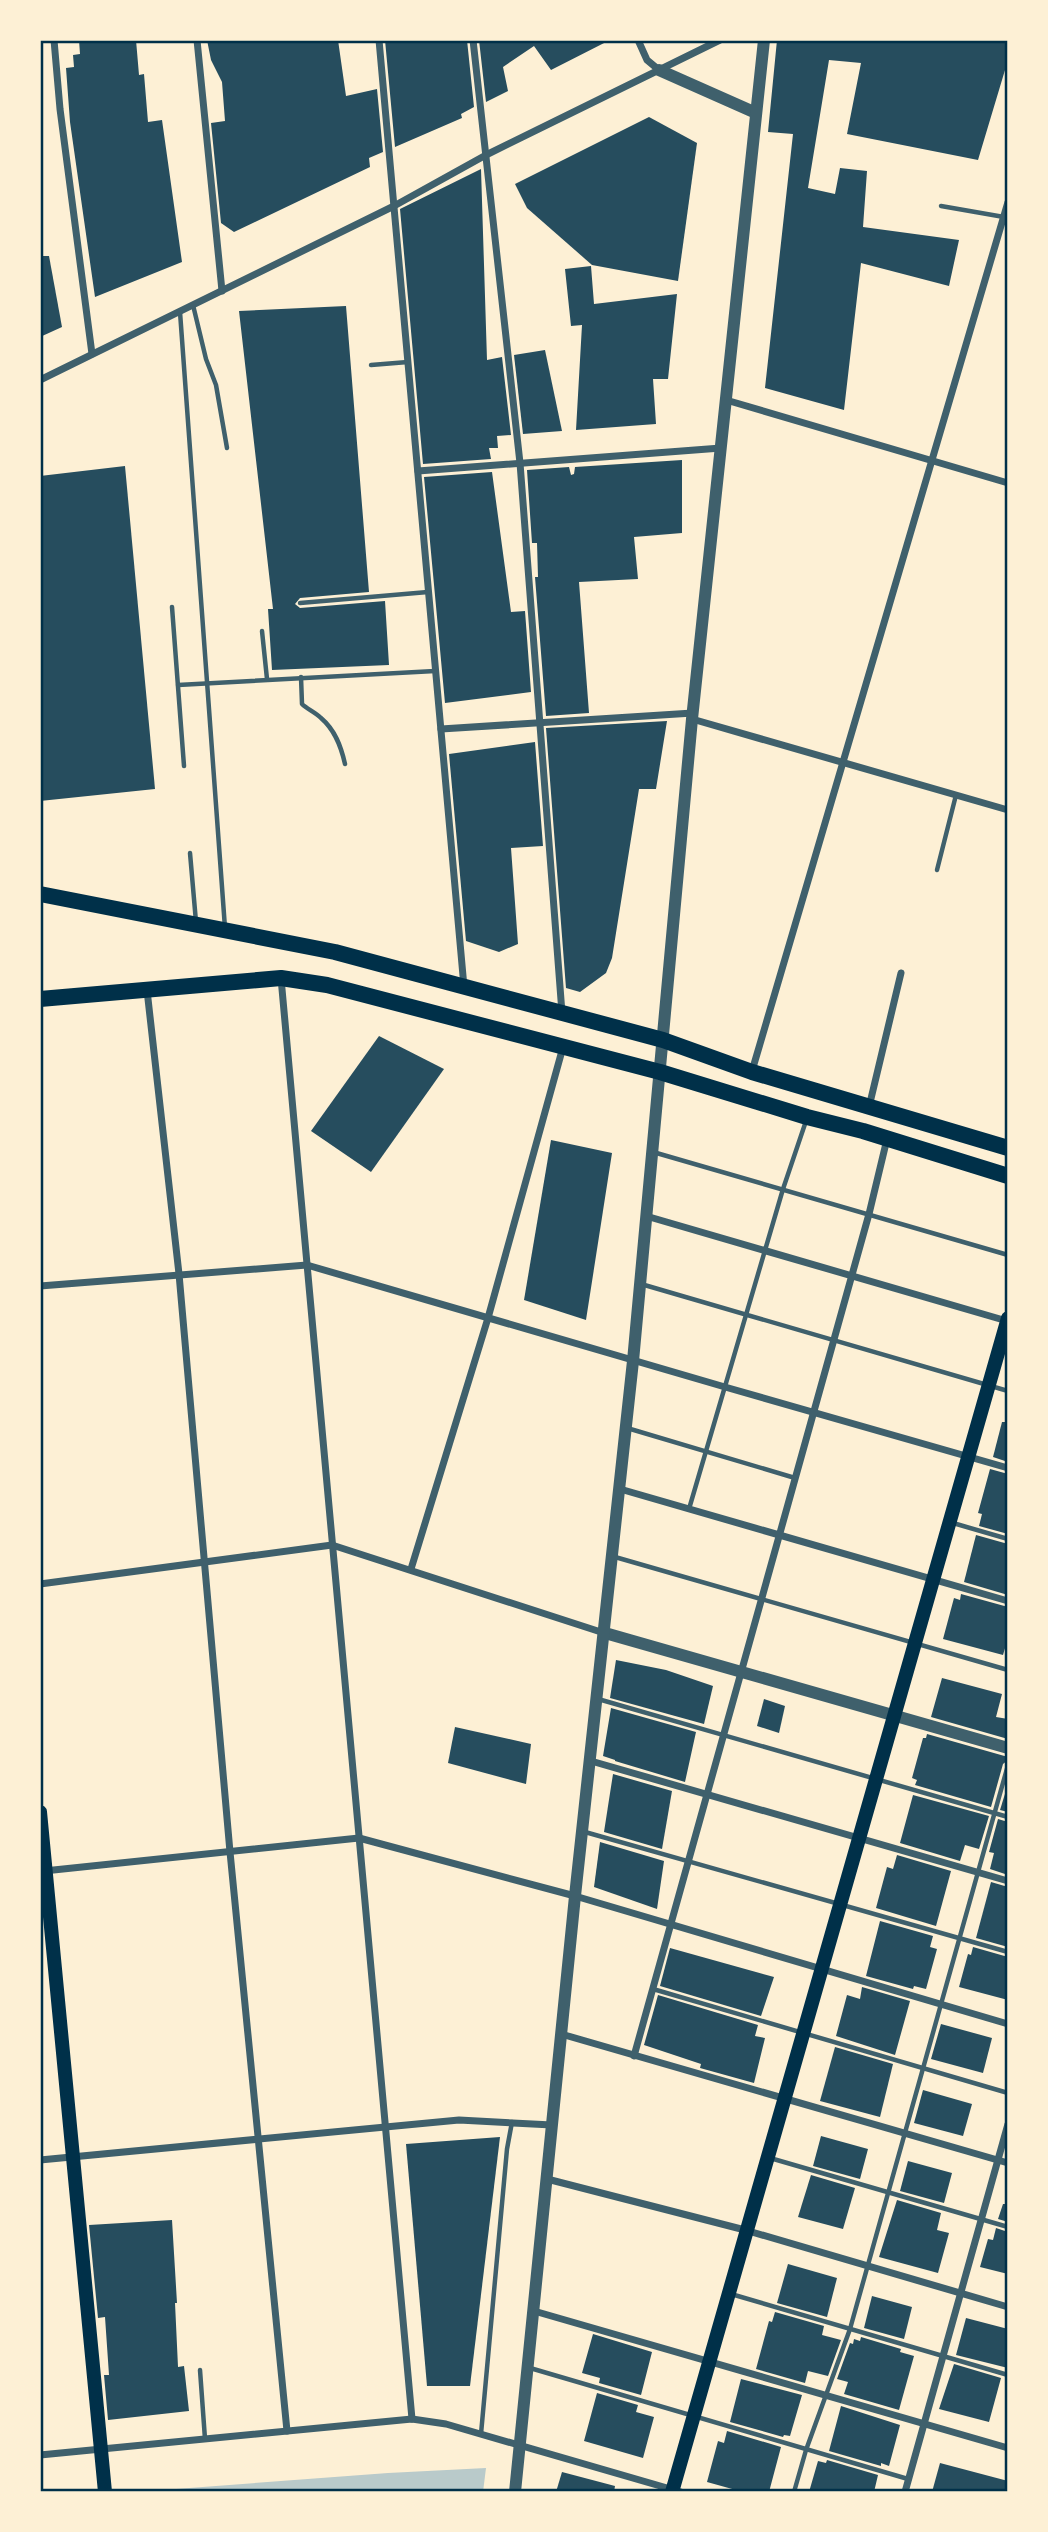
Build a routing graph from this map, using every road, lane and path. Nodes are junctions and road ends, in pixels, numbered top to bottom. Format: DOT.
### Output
graph roads {
  1 [pos="54,40"];
  2 [pos="197,40"];
  3 [pos="379,40"];
  4 [pos="474,40"];
  5 [pos="638,40"];
  6 [pos="720,40"];
  7 [pos="764,40"];
  8 [pos="659,69"];
  9 [pos="756,113"];
  10 [pos="486,155"];
  11 [pos="1008,202"];
  12 [pos="394,206"];
  13 [pos="941,206"];
  14 [pos="1004,217"];
  15 [pos="1004,234"];
  16 [pos="222,290"];
  17 [pos="193,304"];
  18 [pos="180,311"];
  19 [pos="92,354"];
  20 [pos="408,362"];
  21 [pos="371,365"];
  22 [pos="40,380"];
  23 [pos="726,400"];
  24 [pos="721,447"];
  25 [pos="227,448"];
  26 [pos="932,461"];
  27 [pos="520,463"];
  28 [pos="418,471"];
  29 [pos="1008,483"];
  30 [pos="429,592"];
  31 [pos="300,603"];
  32 [pos="172,607"];
  33 [pos="262,631"];
  34 [pos="436,670"];
  35 [pos="301,677"];
  36 [pos="267,679"];
  37 [pos="207,683"];
  38 [pos="178,685"];
  39 [pos="692,716"];
  40 [pos="540,723"];
  41 [pos="441,729"];
  42 [pos="842,763"];
  43 [pos="345,764"];
  44 [pos="184,766"];
  45 [pos="956,796"];
  46 [pos="1008,810"];
  47 [pos="190,853"];
  48 [pos="937,870"];
  49 [pos="40,894"];
  50 [pos="196,923"];
  51 [pos="225,929"];
  52 [pos="901,973"];
  53 [pos="281,978"];
  54 [pos="465,987"];
  55 [pos="147,990"];
  56 [pos="40,999"];
  57 [pos="562,1014"];
  58 [pos="663,1040"];
  59 [pos="563,1047"];
  60 [pos="660,1072"];
  61 [pos="752,1072"];
  62 [pos="869,1108"];
  63 [pos="807,1117"];
  64 [pos="887,1139"];
  65 [pos="1008,1148"];
  66 [pos="652,1152"];
  67 [pos="1008,1176"];
  68 [pos="783,1189"];
  69 [pos="869,1214"];
  70 [pos="646,1216"];
  71 [pos="765,1251"];
  72 [pos="1008,1255"];
  73 [pos="307,1265"];
  74 [pos="179,1274"];
  75 [pos="852,1275"];
  76 [pos="640,1284"];
  77 [pos="40,1286"];
  78 [pos="746,1315"];
  79 [pos="488,1318"];
  80 [pos="1008,1320"];
  81 [pos="834,1340"];
  82 [pos="633,1361"];
  83 [pos="988,1386"];
  84 [pos="724,1387"];
  85 [pos="1008,1391"];
  86 [pos="813,1412"];
  87 [pos="626,1427"];
  88 [pos="706,1452"];
  89 [pos="968,1456"];
  90 [pos="1008,1468"];
  91 [pos="795,1478"];
  92 [pos="620,1489"];
  93 [pos="689,1509"];
  94 [pos="949,1522"];
  95 [pos="779,1535"];
  96 [pos="1008,1539"];
  97 [pos="332,1545"];
  98 [pos="613,1556"];
  99 [pos="205,1562"];
  100 [pos="411,1569"];
  101 [pos="933,1579"];
  102 [pos="40,1584"];
  103 [pos="761,1599"];
  104 [pos="1008,1601"];
  105 [pos="605,1633"];
  106 [pos="914,1643"];
  107 [pos="1008,1670"];
  108 [pos="741,1672"];
  109 [pos="598,1699"];
  110 [pos="893,1715"];
  111 [pos="723,1735"];
  112 [pos="1008,1748"];
  113 [pos="591,1761"];
  114 [pos="1008,1765"];
  115 [pos="875,1779"];
  116 [pos="707,1794"];
  117 [pos="40,1812"];
  118 [pos="994,1813"];
  119 [pos="1008,1817"];
  120 [pos="582,1831"];
  121 [pos="359,1838"];
  122 [pos="858,1838"];
  123 [pos="230,1852"];
  124 [pos="688,1861"];
  125 [pos="43,1871"];
  126 [pos="978,1872"];
  127 [pos="1008,1881"];
  128 [pos="575,1896"];
  129 [pos="839,1905"];
  130 [pos="671,1924"];
  131 [pos="959,1938"];
  132 [pos="1008,1952"];
  133 [pos="821,1968"];
  134 [pos="653,1989"];
  135 [pos="941,2004"];
  136 [pos="1008,2024"];
  137 [pos="802,2033"];
  138 [pos="561,2035"];
  139 [pos="634,2056"];
  140 [pos="923,2068"];
  141 [pos="1008,2093"];
  142 [pos="783,2098"];
  143 [pos="512,2122"];
  144 [pos="1008,2124"];
  145 [pos="552,2125"];
  146 [pos="385,2126"];
  147 [pos="905,2133"];
  148 [pos="259,2138"];
  149 [pos="74,2157"];
  150 [pos="766,2157"];
  151 [pos="40,2160"];
  152 [pos="998,2160"];
  153 [pos="1008,2163"];
  154 [pos="547,2179"];
  155 [pos="888,2192"];
  156 [pos="981,2219"];
  157 [pos="1008,2227"];
  158 [pos="745,2231"];
  159 [pos="867,2266"];
  160 [pos="727,2293"];
  161 [pos="960,2293"];
  162 [pos="1008,2307"];
  163 [pos="534,2311"];
  164 [pos="850,2329"];
  165 [pos="943,2356"];
  166 [pos="708,2361"];
  167 [pos="528,2367"];
  168 [pos="200,2370"];
  169 [pos="1008,2375"];
  170 [pos="826,2395"];
  171 [pos="693,2416"];
  172 [pos="412,2419"];
  173 [pos="923,2424"];
  174 [pos="288,2431"];
  175 [pos="481,2434"];
  176 [pos="205,2439"];
  177 [pos="520,2445"];
  178 [pos="1008,2448"];
  179 [pos="101,2449"];
  180 [pos="806,2450"];
  181 [pos="40,2455"];
  182 [pos="908,2479"];
  183 [pos="675,2491"];
  184 [pos="105,2492"];
  185 [pos="515,2492"];
  186 [pos="794,2492"];
  187 [pos="905,2492"];
  1 -- 19 [label="street"];
  2 -- 16 [label="street"];
  3 -- 12 [label="street"];
  4 -- 10 [label="street"];
  5 -- 8 [label="street"];
  6 -- 8 [label="street"];
  7 -- 9 [label="street"];
  8 -- 9 [label="street"];
  8 -- 10 [label="street"];
  9 -- 23 [label="street"];
  10 -- 12 [label="street"];
  10 -- 27 [label="street"];
  11 -- 14 [label="street"];
  12 -- 16 [label="street"];
  12 -- 20 [label="street"];
  13 -- 14 [label="lane"];
  14 -- 15 [label="street"];
  15 -- 26 [label="street"];
  16 -- 17 [label="street"];
  17 -- 18 [label="street"];
  17 -- 25 [label="lane"];
  18 -- 19 [label="street"];
  18 -- 37 [label="lane"];
  19 -- 22 [label="street"];
  20 -- 21 [label="lane"];
  20 -- 28 [label="street"];
  23 -- 24 [label="street"];
  23 -- 26 [label="street"];
  24 -- 27 [label="street"];
  24 -- 39 [label="street"];
  26 -- 29 [label="street"];
  26 -- 42 [label="street"];
  27 -- 28 [label="street"];
  27 -- 40 [label="street"];
  28 -- 30 [label="street"];
  30 -- 31 [label="lane"];
  30 -- 34 [label="street"];
  32 -- 38 [label="lane"];
  33 -- 36 [label="lane"];
  34 -- 35 [label="lane"];
  34 -- 41 [label="street"];
  35 -- 36 [label="lane"];
  35 -- 43 [label="lane"];
  36 -- 37 [label="lane"];
  37 -- 38 [label="lane"];
  37 -- 51 [label="lane"];
  38 -- 44 [label="lane"];
  39 -- 40 [label="street"];
  39 -- 42 [label="street"];
  39 -- 58 [label="street"];
  40 -- 41 [label="street"];
  40 -- 57 [label="street"];
  41 -- 54 [label="street"];
  42 -- 45 [label="street"];
  42 -- 61 [label="street"];
  45 -- 46 [label="street"];
  45 -- 48 [label="lane"];
  47 -- 50 [label="lane"];
  49 -- 50 [label="highway"];
  50 -- 51 [label="highway"];
  51 -- 54 [label="highway"];
  52 -- 62 [label="street"];
  53 -- 55 [label="highway"];
  53 -- 59 [label="highway"];
  53 -- 73 [label="street"];
  54 -- 57 [label="highway"];
  55 -- 56 [label="highway"];
  55 -- 74 [label="street"];
  57 -- 58 [label="highway"];
  58 -- 60 [label="street"];
  58 -- 61 [label="highway"];
  59 -- 60 [label="highway"];
  59 -- 79 [label="street"];
  60 -- 63 [label="highway"];
  60 -- 66 [label="street"];
  61 -- 62 [label="highway"];
  62 -- 65 [label="highway"];
  63 -- 64 [label="highway"];
  63 -- 68 [label="lane"];
  64 -- 67 [label="highway"];
  64 -- 69 [label="street"];
  66 -- 68 [label="lane"];
  66 -- 70 [label="street"];
  68 -- 69 [label="lane"];
  68 -- 71 [label="lane"];
  69 -- 72 [label="lane"];
  69 -- 75 [label="street"];
  70 -- 71 [label="street"];
  70 -- 76 [label="street"];
  71 -- 75 [label="street"];
  71 -- 78 [label="lane"];
  73 -- 74 [label="street"];
  73 -- 79 [label="street"];
  73 -- 97 [label="street"];
  74 -- 77 [label="street"];
  74 -- 99 [label="street"];
  75 -- 80 [label="street"];
  75 -- 81 [label="street"];
  76 -- 78 [label="lane"];
  76 -- 82 [label="street"];
  78 -- 81 [label="lane"];
  78 -- 84 [label="lane"];
  79 -- 82 [label="street"];
  79 -- 100 [label="street"];
  80 -- 83 [label="main road"];
  81 -- 83 [label="lane"];
  81 -- 86 [label="street"];
  82 -- 84 [label="street"];
  82 -- 87 [label="street"];
  83 -- 85 [label="lane"];
  83 -- 89 [label="main road"];
  84 -- 86 [label="street"];
  84 -- 88 [label="lane"];
  86 -- 89 [label="street"];
  86 -- 91 [label="street"];
  87 -- 88 [label="lane"];
  87 -- 92 [label="street"];
  88 -- 91 [label="lane"];
  88 -- 93 [label="lane"];
  89 -- 90 [label="street"];
  89 -- 94 [label="main road"];
  91 -- 95 [label="street"];
  92 -- 93 [label="street"];
  92 -- 98 [label="street"];
  93 -- 95 [label="street"];
  94 -- 96 [label="lane"];
  94 -- 101 [label="main road"];
  95 -- 101 [label="street"];
  95 -- 103 [label="street"];
  97 -- 99 [label="street"];
  97 -- 100 [label="street"];
  97 -- 121 [label="street"];
  98 -- 103 [label="lane"];
  98 -- 105 [label="street"];
  99 -- 102 [label="street"];
  99 -- 123 [label="street"];
  100 -- 105 [label="street"];
  101 -- 104 [label="street"];
  101 -- 106 [label="main road"];
  103 -- 106 [label="lane"];
  103 -- 108 [label="street"];
  105 -- 108 [label="street"];
  105 -- 109 [label="street"];
  106 -- 107 [label="lane"];
  106 -- 110 [label="main road"];
  108 -- 110 [label="street"];
  108 -- 111 [label="street"];
  109 -- 111 [label="lane"];
  109 -- 113 [label="street"];
  110 -- 112 [label="street"];
  110 -- 115 [label="main road"];
  111 -- 115 [label="lane"];
  111 -- 116 [label="street"];
  113 -- 116 [label="street"];
  113 -- 120 [label="street"];
  114 -- 118 [label="lane"];
  115 -- 118 [label="lane"];
  115 -- 122 [label="main road"];
  116 -- 122 [label="street"];
  116 -- 124 [label="street"];
  117 -- 125 [label="main road"];
  118 -- 119 [label="lane"];
  118 -- 126 [label="lane"];
  120 -- 124 [label="lane"];
  120 -- 128 [label="street"];
  121 -- 123 [label="street"];
  121 -- 128 [label="street"];
  121 -- 146 [label="street"];
  122 -- 126 [label="street"];
  122 -- 129 [label="main road"];
  123 -- 125 [label="street"];
  123 -- 148 [label="street"];
  124 -- 129 [label="lane"];
  124 -- 130 [label="street"];
  125 -- 149 [label="main road"];
  126 -- 127 [label="street"];
  126 -- 131 [label="lane"];
  128 -- 130 [label="street"];
  128 -- 138 [label="street"];
  129 -- 131 [label="lane"];
  129 -- 133 [label="main road"];
  130 -- 133 [label="street"];
  130 -- 134 [label="street"];
  131 -- 132 [label="lane"];
  131 -- 135 [label="lane"];
  133 -- 135 [label="street"];
  133 -- 137 [label="main road"];
  134 -- 137 [label="lane"];
  134 -- 139 [label="street"];
  135 -- 136 [label="street"];
  135 -- 140 [label="lane"];
  137 -- 140 [label="lane"];
  137 -- 142 [label="main road"];
  138 -- 139 [label="street"];
  138 -- 145 [label="street"];
  139 -- 142 [label="street"];
  140 -- 141 [label="lane"];
  140 -- 147 [label="lane"];
  142 -- 147 [label="street"];
  142 -- 150 [label="main road"];
  143 -- 145 [label="street"];
  143 -- 146 [label="street"];
  143 -- 175 [label="lane"];
  144 -- 152 [label="street"];
  145 -- 154 [label="street"];
  146 -- 148 [label="street"];
  146 -- 172 [label="street"];
  147 -- 152 [label="street"];
  147 -- 155 [label="lane"];
  148 -- 149 [label="street"];
  148 -- 174 [label="street"];
  149 -- 151 [label="street"];
  149 -- 179 [label="main road"];
  150 -- 155 [label="lane"];
  150 -- 158 [label="main road"];
  152 -- 153 [label="street"];
  152 -- 156 [label="street"];
  154 -- 158 [label="street"];
  154 -- 163 [label="street"];
  155 -- 156 [label="lane"];
  155 -- 159 [label="lane"];
  156 -- 157 [label="lane"];
  156 -- 161 [label="street"];
  158 -- 159 [label="street"];
  158 -- 160 [label="main road"];
  159 -- 161 [label="street"];
  159 -- 164 [label="lane"];
  160 -- 164 [label="lane"];
  160 -- 166 [label="main road"];
  161 -- 162 [label="street"];
  161 -- 165 [label="street"];
  163 -- 166 [label="street"];
  163 -- 167 [label="street"];
  164 -- 165 [label="lane"];
  164 -- 170 [label="lane"];
  165 -- 169 [label="lane"];
  165 -- 173 [label="street"];
  166 -- 170 [label="street"];
  166 -- 171 [label="main road"];
  167 -- 171 [label="lane"];
  167 -- 177 [label="street"];
  168 -- 176 [label="lane"];
  170 -- 173 [label="street"];
  170 -- 180 [label="lane"];
  171 -- 180 [label="lane"];
  171 -- 183 [label="main road"];
  172 -- 174 [label="street"];
  172 -- 175 [label="street"];
  173 -- 178 [label="street"];
  173 -- 182 [label="street"];
  174 -- 176 [label="street"];
  175 -- 177 [label="street"];
  176 -- 179 [label="street"];
  177 -- 183 [label="street"];
  177 -- 185 [label="street"];
  179 -- 181 [label="street"];
  179 -- 184 [label="main road"];
  180 -- 182 [label="lane"];
  180 -- 186 [label="lane"];
  182 -- 187 [label="street"];
}
